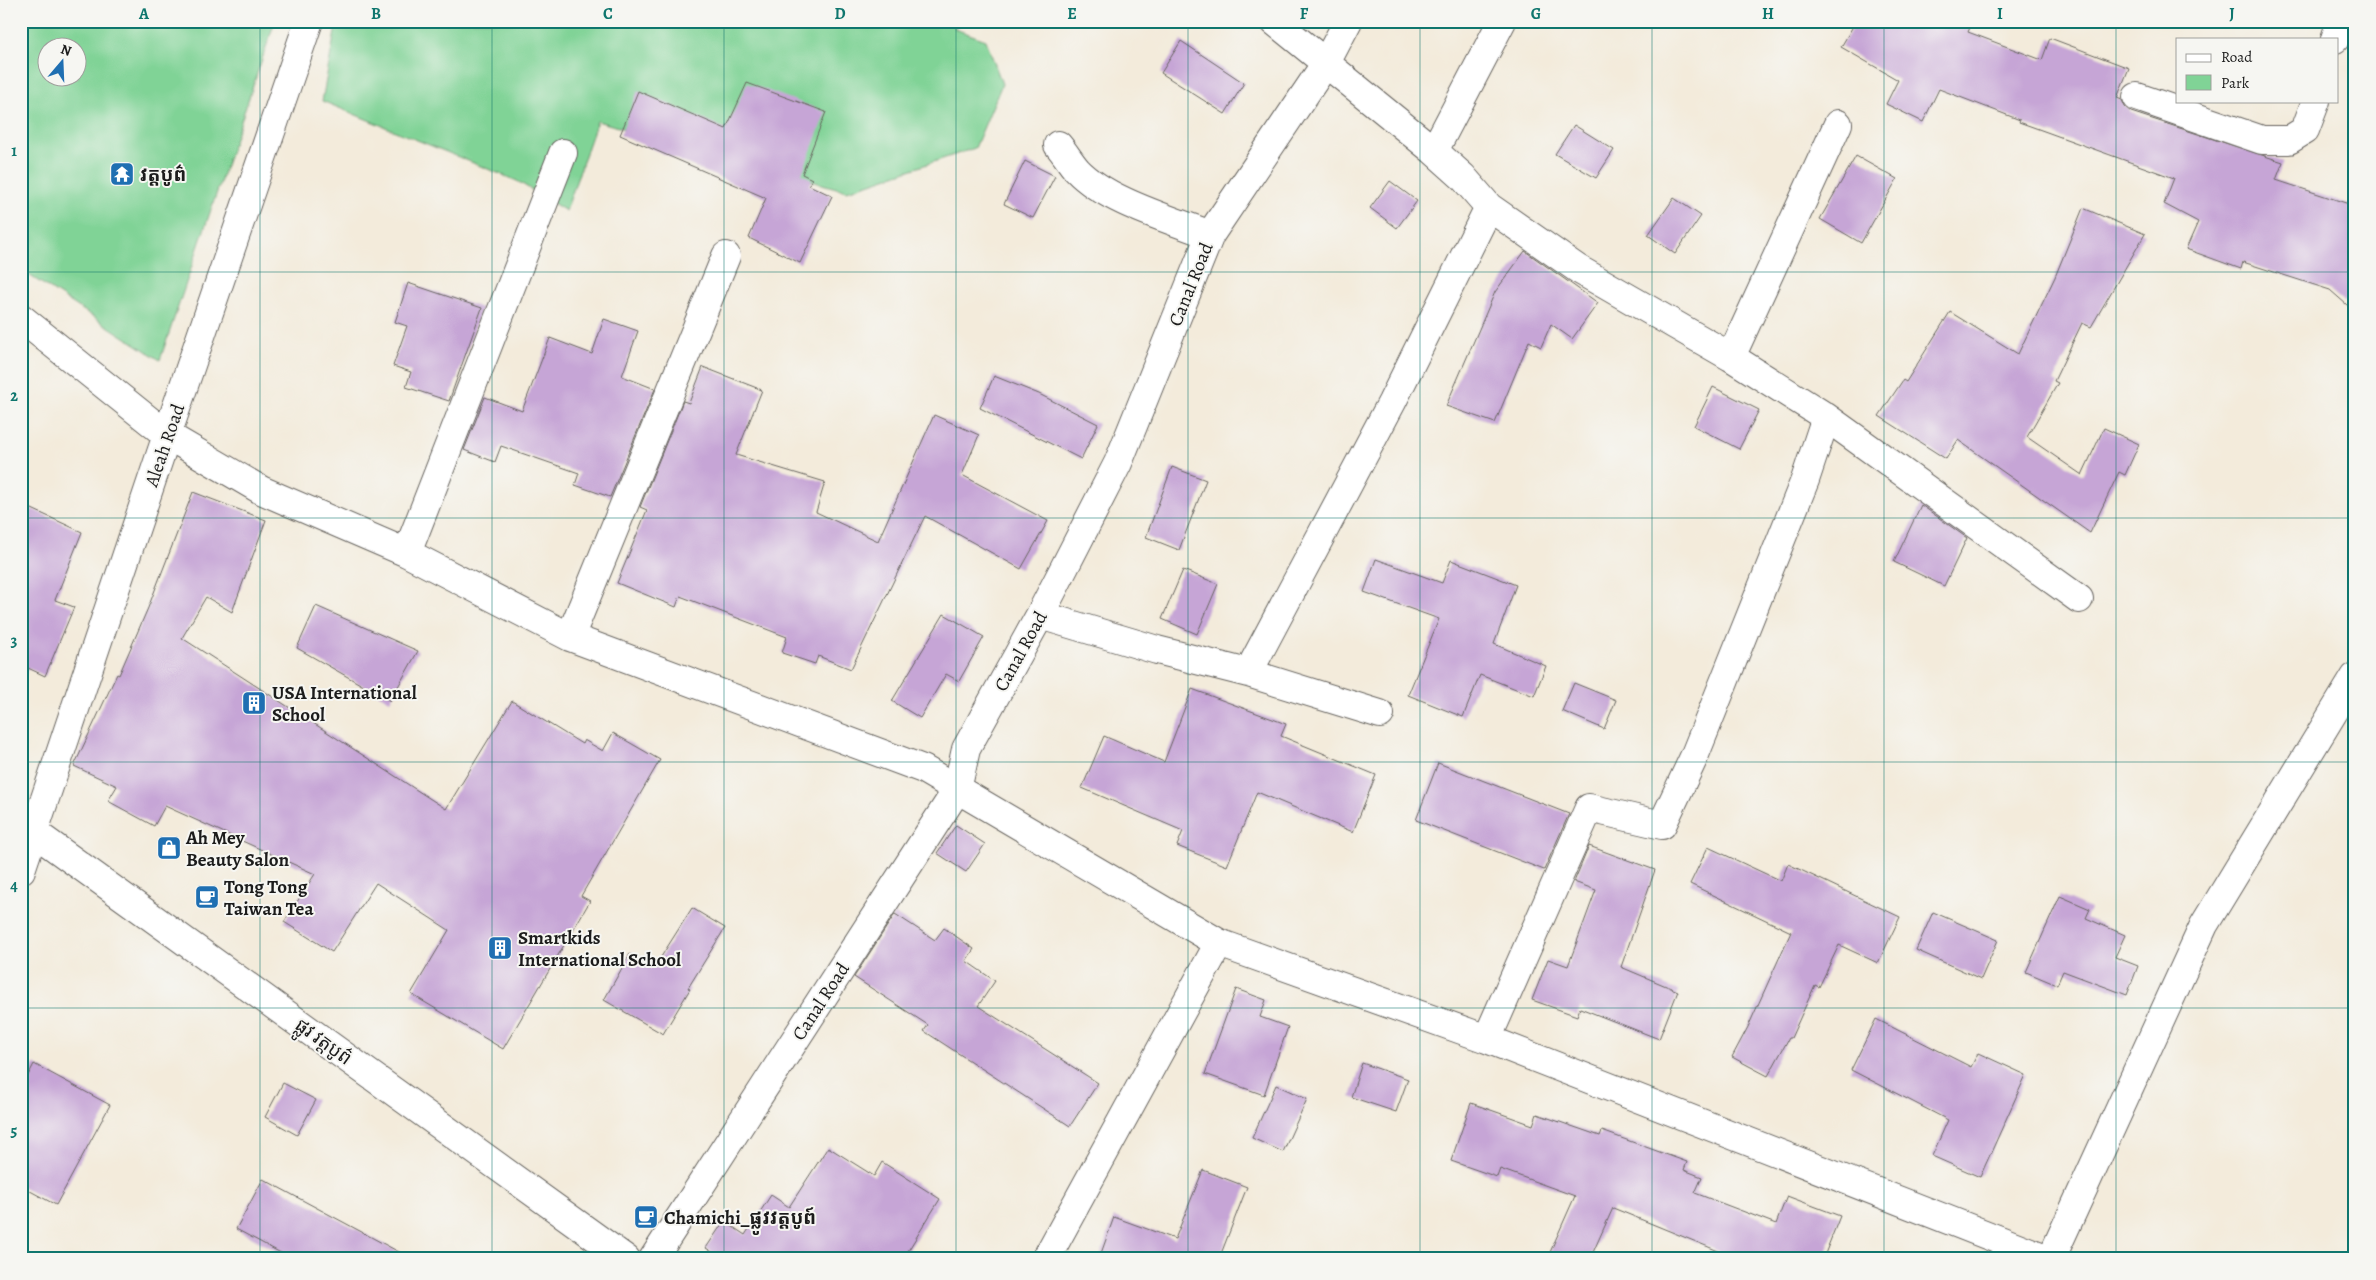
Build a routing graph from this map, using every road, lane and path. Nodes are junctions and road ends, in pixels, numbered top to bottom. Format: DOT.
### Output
graph roads {
  1 [pos="310,21"];
  2 [pos="1274,21"];
  3 [pos="1348,21"];
  4 [pos="1502,21"];
  5 [pos="2341,21"];
  6 [pos="2335,38"];
  7 [pos="1326,63"];
  8 [pos="2137,96"];
  9 [pos="2316,102"];
  10 [pos="1838,124"];
  11 [pos="1058,145"];
  12 [pos="1434,151"];
  13 [pos="563,153"];
  14 [pos="1489,207"];
  15 [pos="1210,235"];
  16 [pos="726,256"];
  17 [pos="21,318"];
  18 [pos="1731,357"];
  19 [pos="1826,417"];
  20 [pos="167,435"];
  21 [pos="408,554"];
  22 [pos="2079,599"];
  23 [pos="1040,615"];
  24 [pos="570,636"];
  25 [pos="1248,673"];
  26 [pos="2355,677"];
  27 [pos="1380,714"];
  28 [pos="957,790"];
  29 [pos="28,828"];
  30 [pos="21,870"];
  31 [pos="1219,943"];
  32 [pos="1487,1040"];
  33 [pos="626,1259"];
  34 [pos="652,1259"];
  35 [pos="1046,1259"];
  36 [pos="2049,1259"];
  1 -- 20 [label="street, Aleah Road"];
  2 -- 7 [label="street"];
  3 -- 7 [label="street, Canal Road"];
  4 -- 12 [label="street"];
  5 -- 6 [label="street"];
  7 -- 12 [label="street"];
  7 -- 15 [label="street, Canal Road"];
  8 -- 9 [label="street"];
  10 -- 18 [label="street"];
  11 -- 15 [label="street"];
  12 -- 14 [label="street"];
  13 -- 21 [label="street"];
  14 -- 18 [label="street"];
  14 -- 25 [label="street"];
  15 -- 23 [label="street, Canal Road"];
  16 -- 24 [label="street"];
  17 -- 20 [label="street"];
  18 -- 19 [label="street"];
  19 -- 22 [label="street"];
  19 -- 32 [label="street"];
  20 -- 21 [label="street"];
  20 -- 29 [label="street, Aleah Road"];
  21 -- 24 [label="street"];
  23 -- 25 [label="street"];
  23 -- 28 [label="street, Canal Road"];
  24 -- 28 [label="street"];
  25 -- 27 [label="street"];
  26 -- 36 [label="street"];
  28 -- 31 [label="street"];
  28 -- 34 [label="street, Canal Road"];
  29 -- 30 [label="street, Aleah Road"];
  29 -- 33 [label="street, ផ្លូវ វត្តបូព៌"];
  31 -- 32 [label="street"];
  31 -- 35 [label="street"];
  32 -- 36 [label="street"];
}
